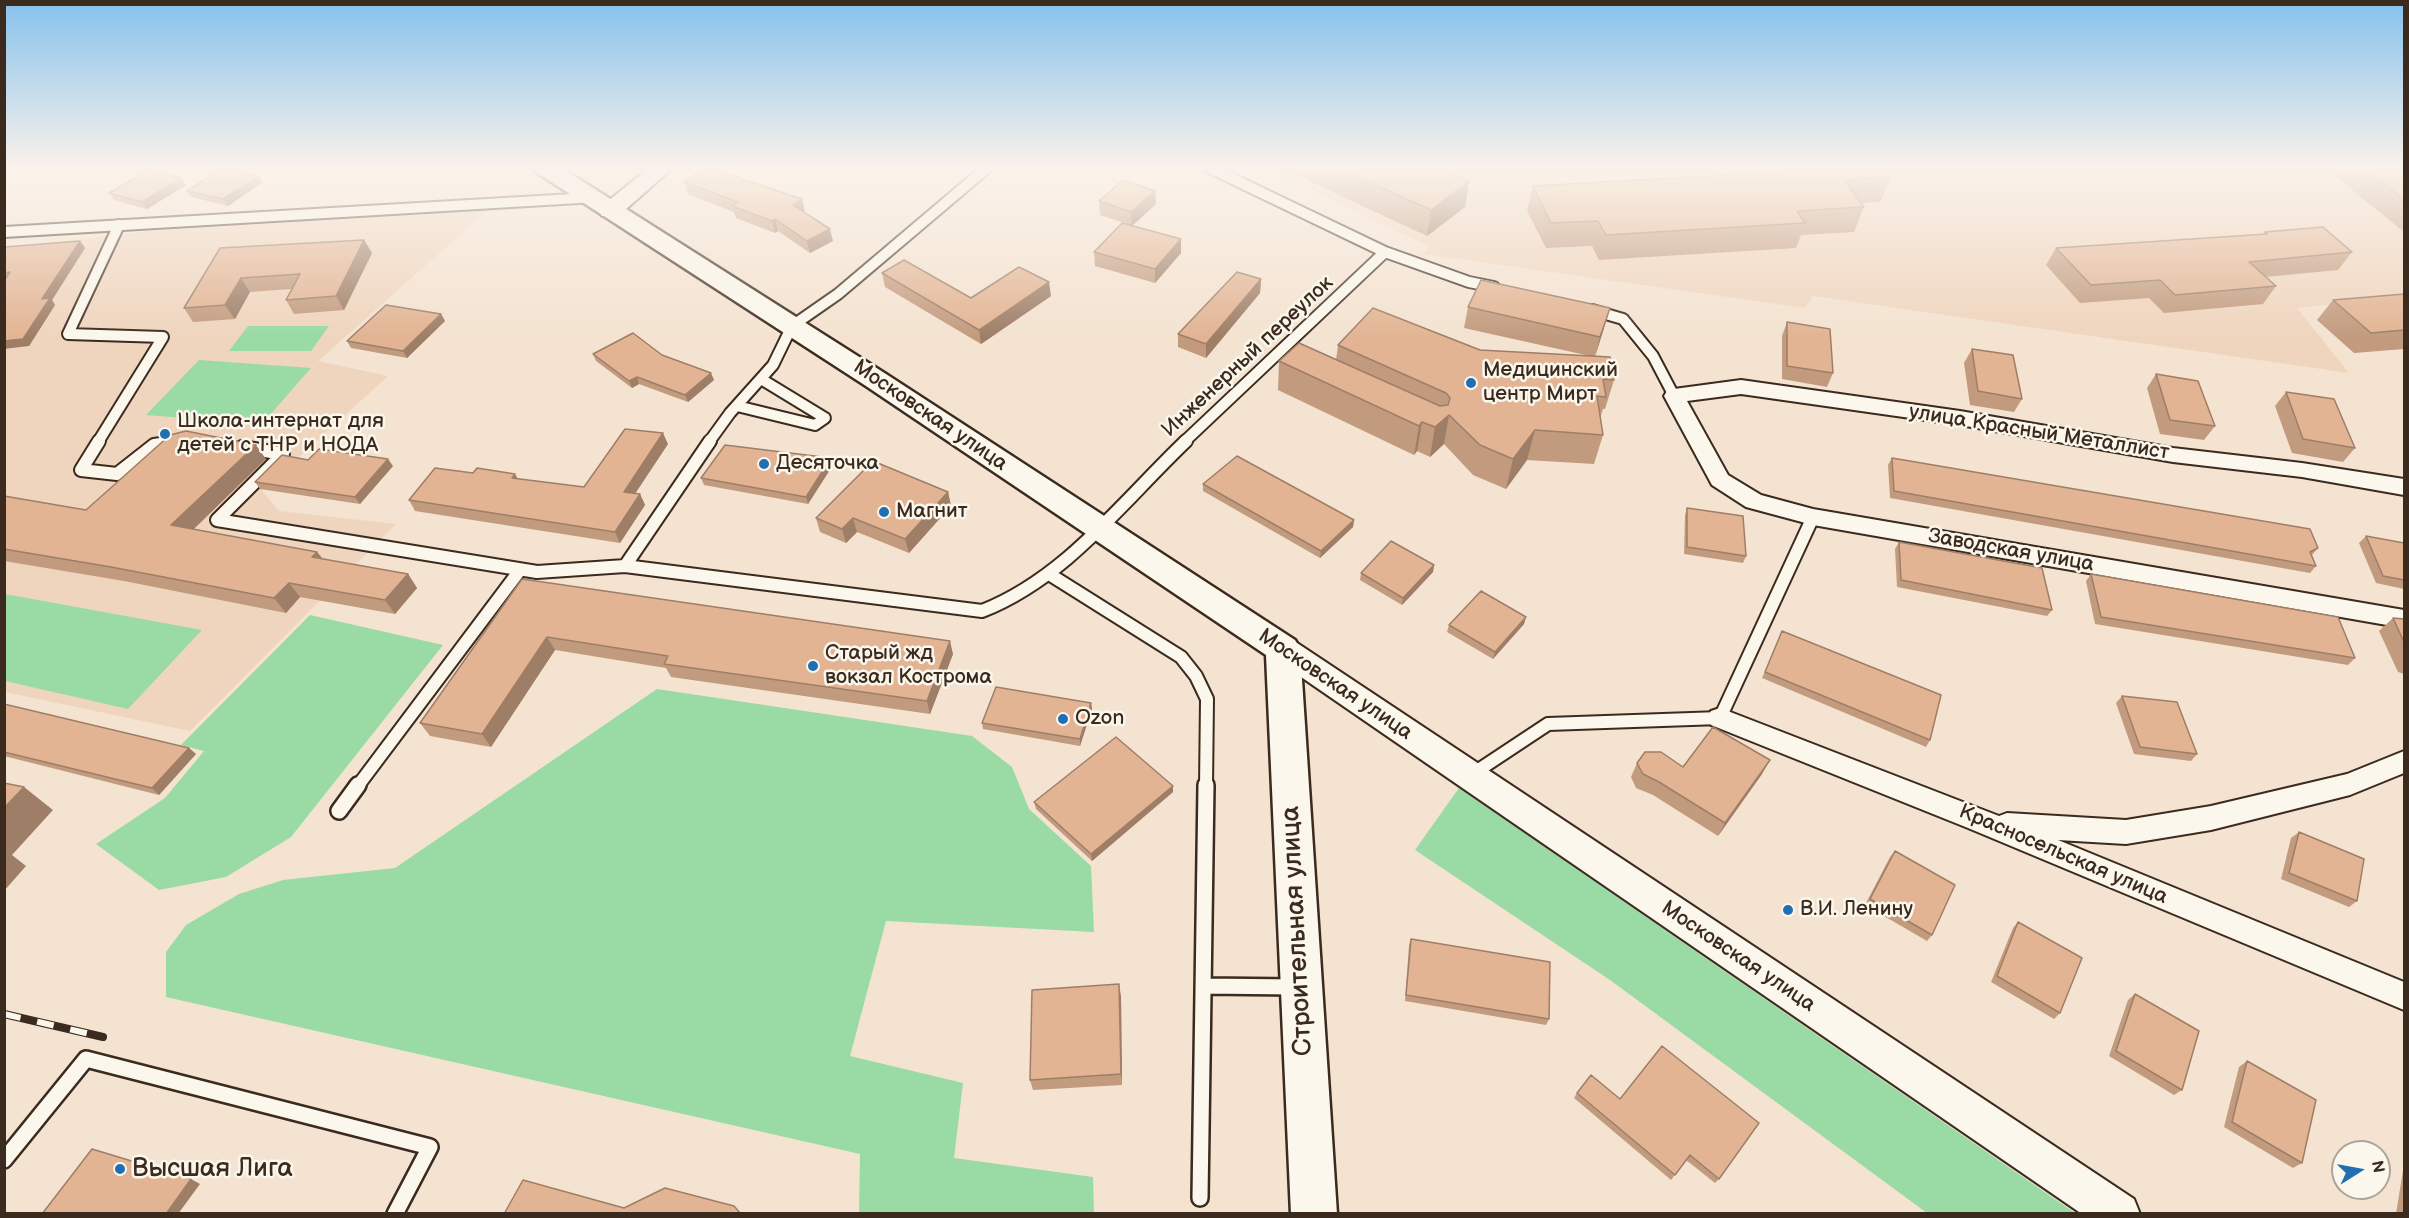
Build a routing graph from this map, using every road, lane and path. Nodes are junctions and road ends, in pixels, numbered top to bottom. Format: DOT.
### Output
graph roads {
  1 [pos="146,224"];
  2 [pos="631,224"];
  3 [pos="921,224"];
  4 [pos="1326,224"];
  5 [pos="119,225"];
  6 [pos="4,232"];
  7 [pos="1385,252"];
  8 [pos="1501,288"];
  9 [pos="1578,305"];
  10 [pos="792,326"];
  11 [pos="1276,355"];
  12 [pos="1287,360"];
  13 [pos="761,379"];
  14 [pos="1674,396"];
  15 [pos="737,406"];
  16 [pos="187,440"];
  17 [pos="229,444"];
  18 [pos="2404,487"];
  19 [pos="1813,517"];
  20 [pos="1099,528"];
  21 [pos="625,566"];
  22 [pos="520,570"];
  23 [pos="1049,574"];
  24 [pos="2404,619"];
  25 [pos="1283,649"];
  26 [pos="1720,718"];
  27 [pos="2404,762"];
  28 [pos="1470,776"];
  29 [pos="339,811"];
  30 [pos="1992,824"];
  31 [pos="1204,986"];
  32 [pos="1302,987"];
  33 [pos="2404,996"];
  34 [pos="4,1160"];
  35 [pos="1200,1198"];
  36 [pos="395,1214"];
  37 [pos="1314,1214"];
  38 [pos="2119,1214"];
  1 -- 5 [label="street"];
  2 -- 10 [label="main road, Московская улица"];
  3 -- 10 [label="lane"];
  4 -- 7 [label="lane"];
  5 -- 6 [label="street"];
  5 -- 16 [label="lane"];
  7 -- 8 [label="lane"];
  7 -- 11 [label="lane, Инженерный переулок"];
  9 -- 14 [label="lane"];
  10 -- 13 [label="lane"];
  10 -- 20 [label="main road, Московская улица"];
  11 -- 12 [label="lane"];
  11 -- 20 [label="lane, Инженерный переулок"];
  13 -- 15 [label="lane"];
  13 -- 15 [label="lane"];
  14 -- 18 [label="street, улица Красный Металлист"];
  14 -- 19 [label="street, Заводская улица"];
  15 -- 21 [label="lane"];
  17 -- 22 [label="lane, Инженерный переулок"];
  19 -- 24 [label="street, Заводская улица"];
  19 -- 26 [label="lane"];
  20 -- 23 [label="lane, Инженерный переулок"];
  20 -- 25 [label="main road, Московская улица"];
  21 -- 22 [label="lane, Инженерный переулок"];
  21 -- 23 [label="lane, Инженерный переулок"];
  22 -- 29 [label="lane"];
  23 -- 31 [label="lane"];
  25 -- 28 [label="street, Московская улица"];
  25 -- 32 [label="main road, Строительная улица"];
  26 -- 28 [label="lane"];
  26 -- 30 [label="street, Красносельская улица"];
  27 -- 30 [label="street"];
  28 -- 38 [label="street, Московская улица"];
  30 -- 33 [label="street, Красносельская улица"];
  31 -- 32 [label="lane"];
  31 -- 35 [label="lane"];
  32 -- 37 [label="main road, Строительная улица"];
  34 -- 36 [label="lane"];
}
